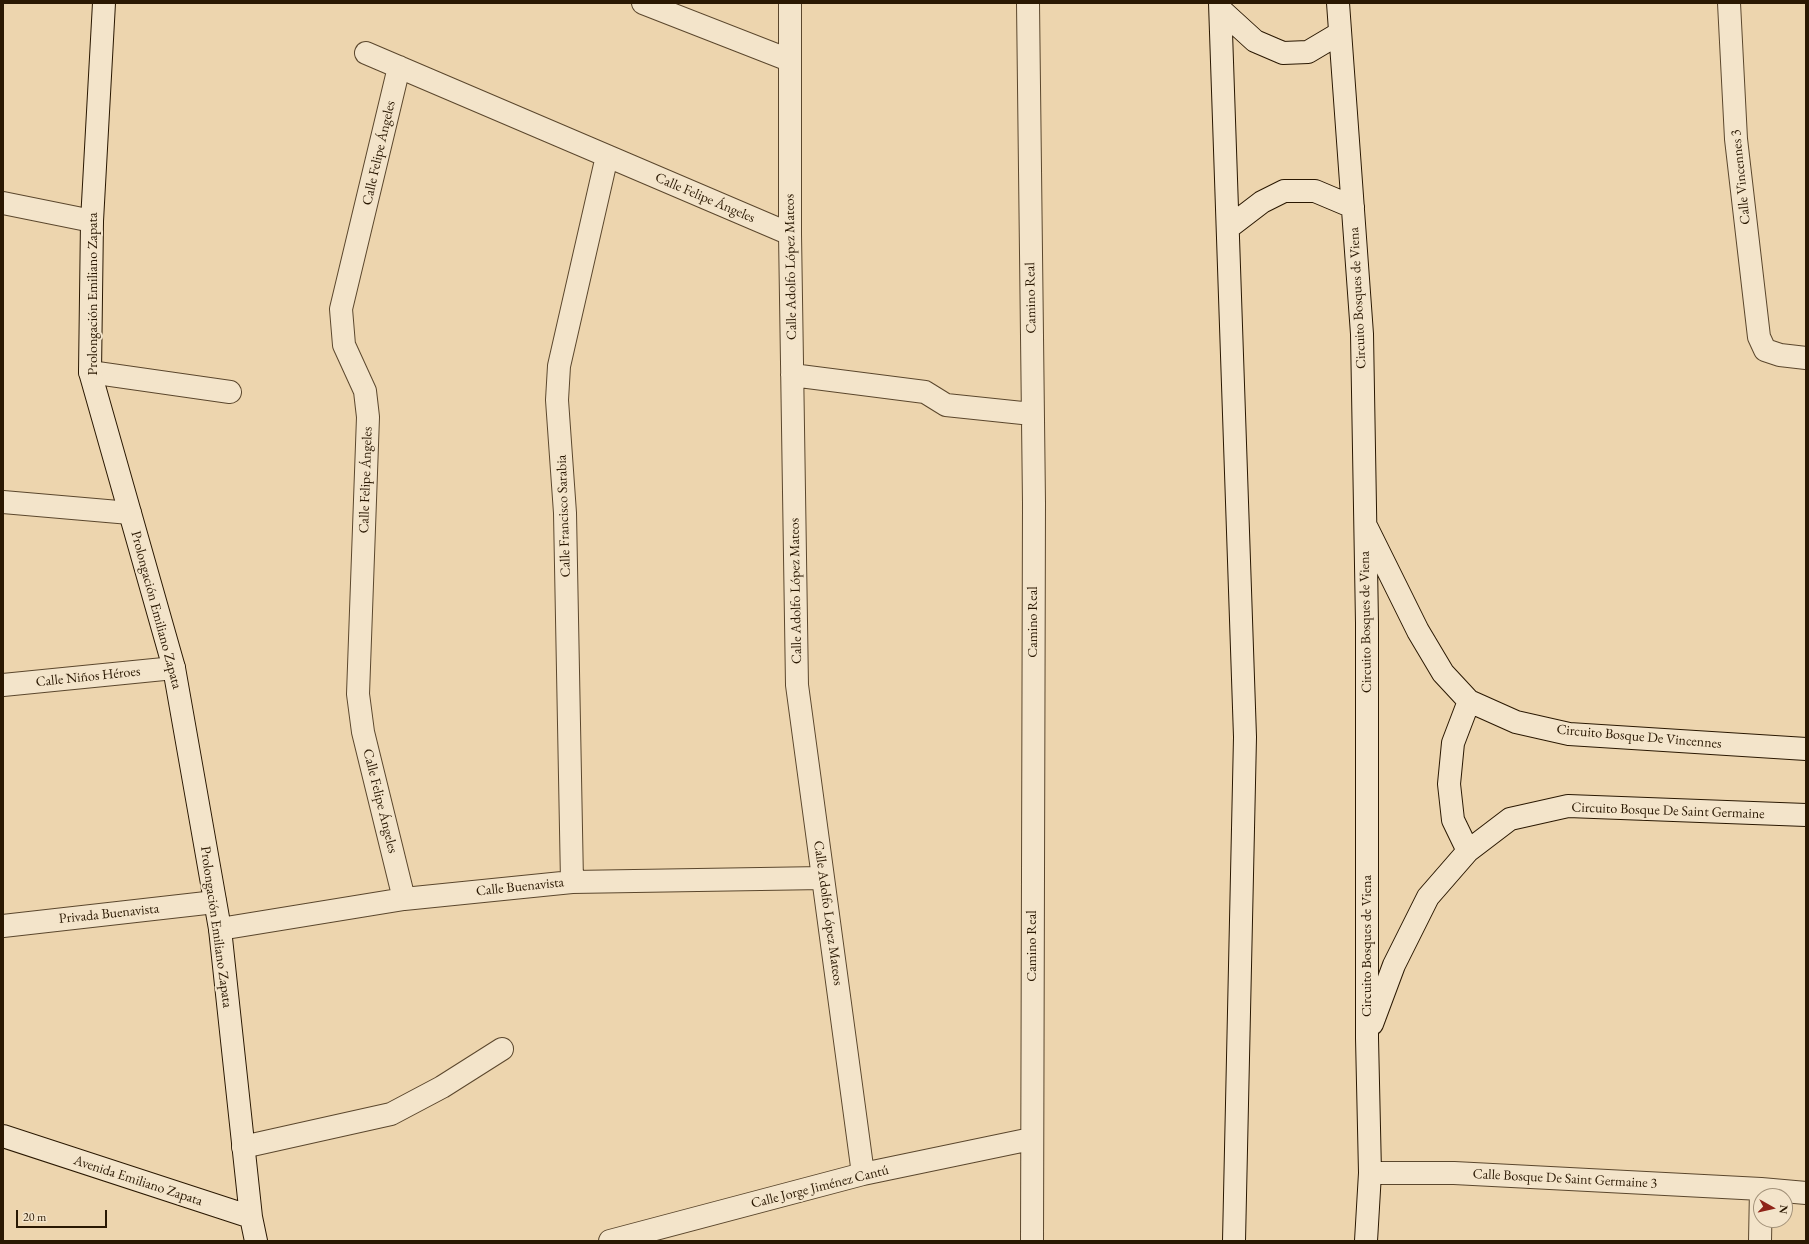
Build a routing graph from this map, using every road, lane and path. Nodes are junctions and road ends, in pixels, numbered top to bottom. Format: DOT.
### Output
graph roads {
  1 [pos="104,3"];
  2 [pos="643,3"];
  3 [pos="790,3"];
  4 [pos="1028,3"];
  5 [pos="1338,3"];
  6 [pos="1729,3"];
  7 [pos="1220,6"];
  8 [pos="1340,33"];
  9 [pos="366,53"];
  10 [pos="789,60"];
  11 [pos="400,67"];
  12 [pos="607,156"];
  13 [pos="3,203"];
  14 [pos="1353,207"];
  15 [pos="92,221"];
  16 [pos="1228,228"];
  17 [pos="790,234"];
  18 [pos="1806,358"];
  19 [pos="90,372"];
  20 [pos="792,375"];
  21 [pos="230,392"];
  22 [pos="1032,414"];
  23 [pos="3,502"];
  24 [pos="130,513"];
  25 [pos="1365,523"];
  26 [pos="174,668"];
  27 [pos="3,685"];
  28 [pos="1469,701"];
  29 [pos="1806,749"];
  30 [pos="1806,815"];
  31 [pos="1468,851"];
  32 [pos="823,878"];
  33 [pos="572,882"];
  34 [pos="404,899"];
  35 [pos="215,902"];
  36 [pos="3,926"];
  37 [pos="220,929"];
  38 [pos="1367,1038"];
  39 [pos="502,1049"];
  40 [pos="3,1136"];
  41 [pos="1031,1139"];
  42 [pos="243,1147"];
  43 [pos="1370,1173"];
  44 [pos="863,1174"];
  45 [pos="1753,1189"];
  46 [pos="1793,1192"];
  47 [pos="1806,1193"];
  48 [pos="251,1217"];
  49 [pos="1760,1228"];
  50 [pos="621,1240"];
  51 [pos="256,1241"];
  52 [pos="1032,1241"];
  53 [pos="1234,1241"];
  54 [pos="1366,1241"];
  55 [pos="1760,1241"];
  1 -- 15 [label="street, Prolongación Emiliano Zapata"];
  2 -- 10 [label="street"];
  3 -- 10 [label="street, Calle Adolfo López Mateos"];
  4 -- 22 [label="street, Camino Real"];
  5 -- 8 [label="street, Circuito Bosques de Viena"];
  6 -- 18 [label="street, Calle Vincennes 3"];
  7 -- 8 [label="street"];
  7 -- 16 [label="street"];
  8 -- 14 [label="street, Circuito Bosques de Viena"];
  9 -- 11 [label="street, Calle Felipe Ángeles"];
  10 -- 17 [label="street, Calle Adolfo López Mateos"];
  11 -- 12 [label="street, Calle Felipe Ángeles"];
  11 -- 34 [label="street, Calle Felipe Ángeles"];
  12 -- 17 [label="street, Calle Felipe Ángeles"];
  12 -- 33 [label="street, Calle Francisco Sarabia"];
  13 -- 15 [label="street"];
  14 -- 16 [label="street"];
  14 -- 25 [label="street, Circuito Bosques de Viena"];
  15 -- 19 [label="street, Prolongación Emiliano Zapata"];
  16 -- 53 [label="street"];
  17 -- 20 [label="street, Calle Adolfo López Mateos"];
  19 -- 21 [label="street"];
  19 -- 24 [label="street, Prolongación Emiliano Zapata"];
  20 -- 22 [label="street"];
  20 -- 32 [label="street, Calle Adolfo López Mateos"];
  22 -- 41 [label="street, Camino Real"];
  23 -- 24 [label="street"];
  24 -- 26 [label="street, Prolongación Emiliano Zapata"];
  25 -- 28 [label="street, Circuito Bosque De Vincennes"];
  25 -- 38 [label="street, Circuito Bosques de Viena"];
  26 -- 27 [label="street, Calle Niños Héroes"];
  26 -- 35 [label="street, Prolongación Emiliano Zapata"];
  28 -- 29 [label="street, Circuito Bosque De Vincennes"];
  28 -- 31 [label="street"];
  30 -- 31 [label="street, Circuito Bosque De Saint Germaine"];
  31 -- 38 [label="street, Circuito Bosque De Saint Germaine"];
  32 -- 33 [label="street, Calle Buenavista"];
  32 -- 44 [label="street, Calle Adolfo López Mateos"];
  33 -- 34 [label="street, Calle Buenavista"];
  34 -- 37 [label="street, Calle Buenavista"];
  35 -- 36 [label="street, Privada Buenavista"];
  35 -- 37 [label="street, Prolongación Emiliano Zapata"];
  37 -- 42 [label="street, Prolongación Emiliano Zapata"];
  38 -- 43 [label="street, Circuito Bosques de Viena"];
  39 -- 42 [label="street"];
  40 -- 48 [label="street, Avenida Emiliano Zapata"];
  41 -- 44 [label="street, Calle Jorge Jiménez Cantú"];
  41 -- 52 [label="street, Camino Real"];
  42 -- 48 [label="street, Prolongación Emiliano Zapata"];
  43 -- 45 [label="street, Calle Bosque De Saint Germaine 3"];
  43 -- 54 [label="street, Circuito Bosques de Viena"];
  44 -- 50 [label="street, Calle Jorge Jiménez Cantú"];
  46 -- 47 [label="street, Calle Bosque De Saint Germaine 3"];
  48 -- 51 [label="street"];
  49 -- 55 [label="street"];
}
